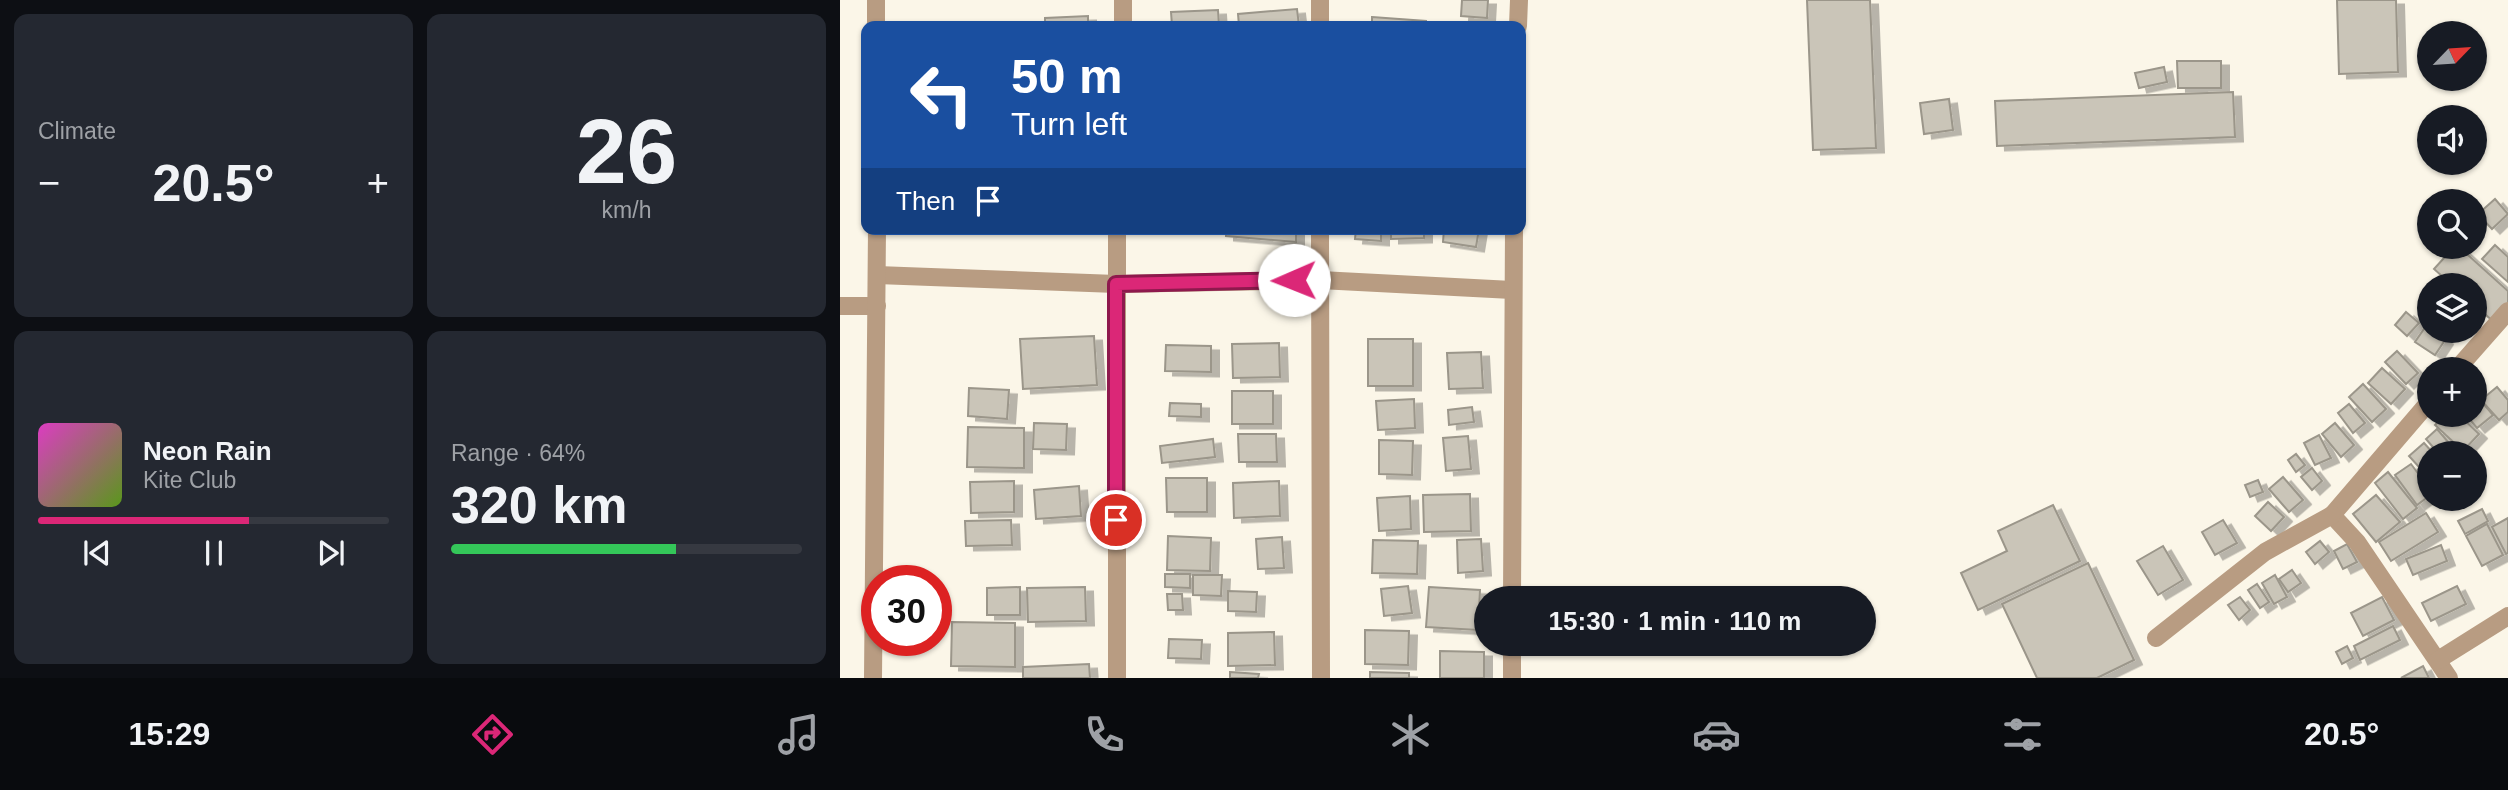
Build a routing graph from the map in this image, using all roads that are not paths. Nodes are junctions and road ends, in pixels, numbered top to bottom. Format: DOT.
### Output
graph roads {
  1 [pos="876,0"];
  2 [pos="1123,0"];
  3 [pos="1320,0"];
  4 [pos="1519,0"];
  5 [pos="876,21"];
  6 [pos="1123,21"];
  7 [pos="1320,21"];
  8 [pos="1518,21"];
  9 [pos="877,235"];
  10 [pos="1117,235"];
  11 [pos="1320,235"];
  12 [pos="1514,235"];
  13 [pos="877,275"];
  14 [pos="1320,280"];
  15 [pos="1116,284"];
  16 [pos="1513,290"];
  17 [pos="840,306"];
  18 [pos="877,306"];
  19 [pos="2508,311"];
  20 [pos="2468,357"];
  21 [pos="2417,416"];
  22 [pos="2332,515"];
  23 [pos="1512,586"];
  24 [pos="2508,616"];
  25 [pos="2156,638"];
  26 [pos="1512,656"];
  27 [pos="2438,660"];
  28 [pos="873,678"];
  29 [pos="1117,678"];
  30 [pos="1321,678"];
  31 [pos="1512,678"];
  32 [pos="2449,678"];
  1 -- 5 [label="street"];
  2 -- 6 [label="street"];
  3 -- 7 [label="street"];
  4 -- 8 [label="street"];
  9 -- 13 [label="street"];
  10 -- 15 [label="street"];
  11 -- 14 [label="street"];
  12 -- 16 [label="street"];
  13 -- 15 [label="street"];
  13 -- 18 [label="street"];
  14 -- 15 [label="street"];
  14 -- 16 [label="street"];
  14 -- 30 [label="street"];
  15 -- 29 [label="street"];
  16 -- 23 [label="street"];
  17 -- 18 [label="street"];
  18 -- 28 [label="street"];
  19 -- 20 [label="street"];
  21 -- 22 [label="street"];
  22 -- 25 [label="street"];
  22 -- 27 [label="street"];
  24 -- 27 [label="street"];
  26 -- 31 [label="street"];
  27 -- 32 [label="street"];
}
